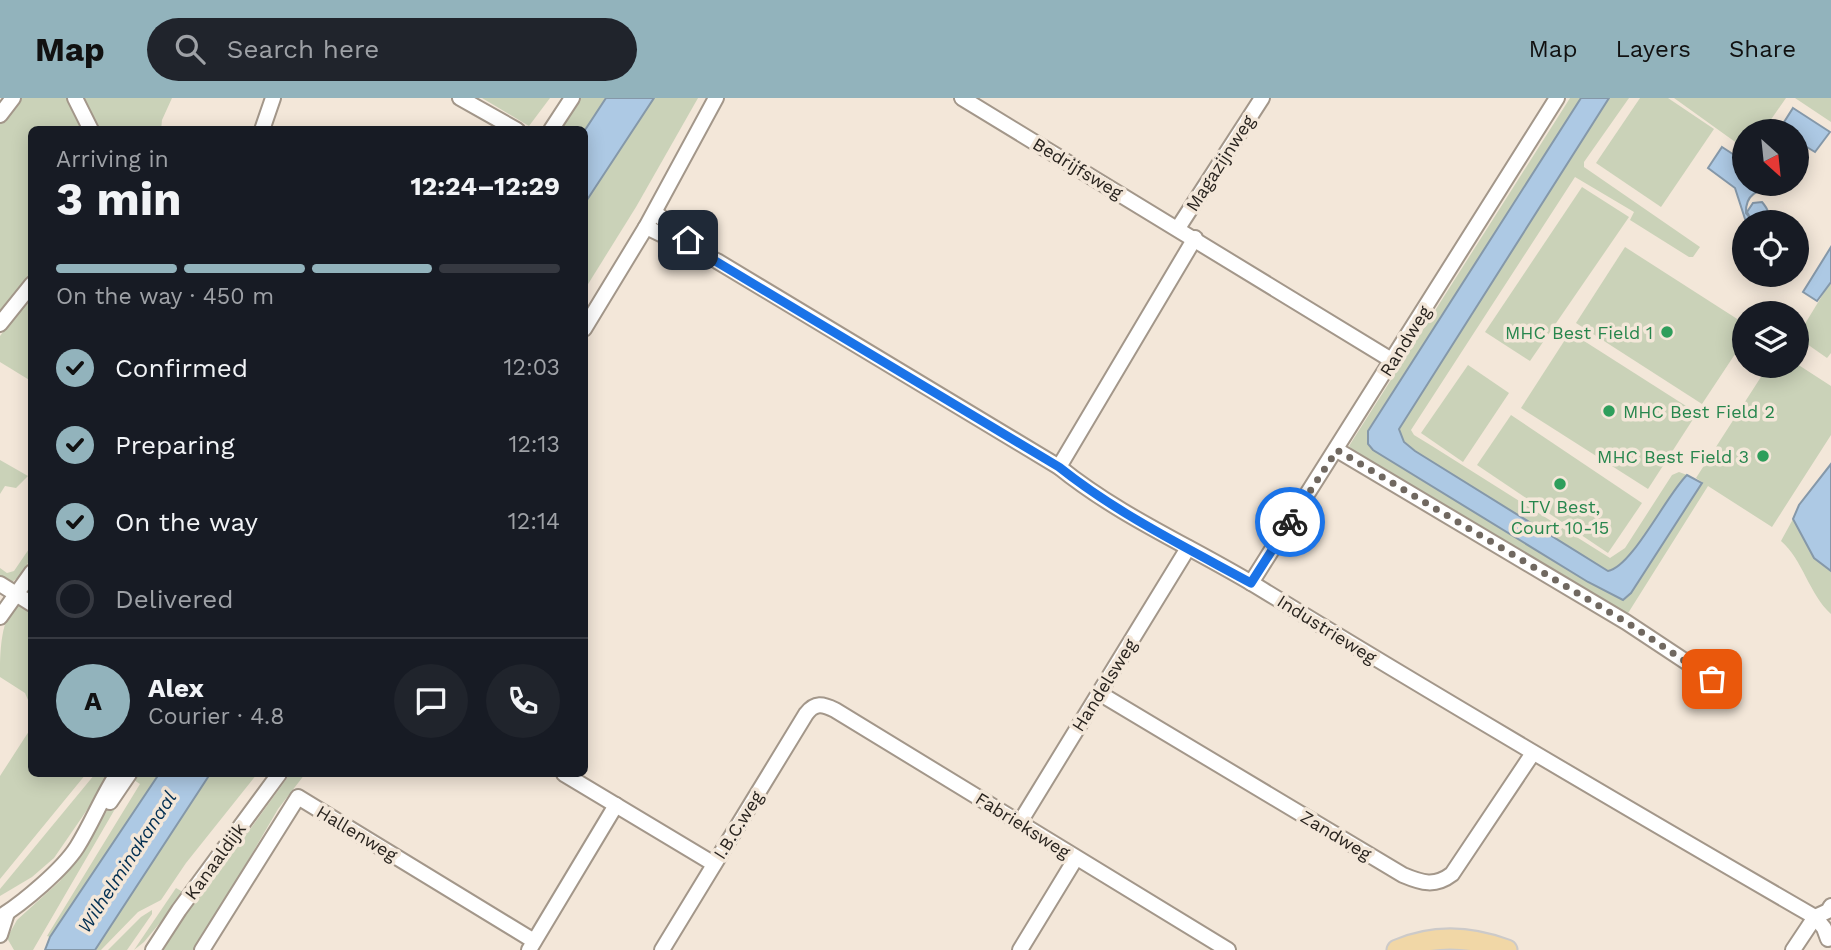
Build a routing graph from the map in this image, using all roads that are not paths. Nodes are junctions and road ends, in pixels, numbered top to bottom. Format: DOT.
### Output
graph roads {
  1 [pos="13,98"];
  2 [pos="75,98"];
  3 [pos="273,98"];
  4 [pos="460,98"];
  5 [pos="572,98"];
  6 [pos="716,98"];
  7 [pos="962,98"];
  8 [pos="1262,98"];
  9 [pos="1557,98"];
  10 [pos="0,115"];
  11 [pos="89,126"];
  12 [pos="263,126"];
  13 [pos="510,126"];
  14 [pos="554,126"];
  15 [pos="655,212"];
  16 [pos="646,227"];
  17 [pos="1178,229"];
  18 [pos="1195,238"];
  19 [pos="697,250"];
  20 [pos="28,290"];
  21 [pos="588,321"];
  22 [pos="0,324"];
  23 [pos="1393,361"];
  24 [pos="1337,450"];
  25 [pos="1059,467"];
  26 [pos="1188,548"];
  27 [pos="28,577"];
  28 [pos="1251,583"];
  29 [pos="0,584"];
  30 [pos="14,594"];
  31 [pos="28,602"];
  32 [pos="0,617"];
  33 [pos="1712,679"];
  34 [pos="1099,693"];
  35 [pos="817,704"];
  36 [pos="1533,753"];
  37 [pos="115,777"];
  38 [pos="127,777"];
  39 [pos="277,777"];
  40 [pos="570,777"];
  41 [pos="616,805"];
  42 [pos="92,820"];
  43 [pos="1020,822"];
  44 [pos="1076,858"];
  45 [pos="713,864"];
  46 [pos="1831,906"];
  47 [pos="3,915"];
  48 [pos="1815,917"];
  49 [pos="0,935"];
  50 [pos="1828,943"];
  51 [pos="531,945"];
  52 [pos="153,950"];
  53 [pos="202,950"];
  54 [pos="662,950"];
  55 [pos="1020,950"];
  56 [pos="1228,950"];
  57 [pos="1397,950"];
  58 [pos="1507,950"];
  59 [pos="1793,950"];
  1 -- 10 [label="street"];
  2 -- 11 [label="street"];
  3 -- 12 [label="street"];
  4 -- 13 [label="street"];
  5 -- 14 [label="street"];
  6 -- 15 [label="street"];
  7 -- 17 [label="street, Bedrijfsweg"];
  8 -- 17 [label="street, Magazijnweg"];
  9 -- 23 [label="street, Randweg"];
  15 -- 16 [label="street"];
  15 -- 19 [label="street, Industrieweg"];
  16 -- 19 [label="street, Industrieweg"];
  16 -- 21 [label="street"];
  17 -- 18 [label="street, Bedrijfsweg"];
  18 -- 23 [label="street, Bedrijfsweg"];
  18 -- 25 [label="street"];
  19 -- 25 [label="street, Industrieweg"];
  20 -- 22 [label="street"];
  23 -- 24 [label="street, Randweg"];
  24 -- 28 [label="street, Randweg"];
  24 -- 33 [label="street"];
  25 -- 26 [label="street, Industrieweg"];
  26 -- 28 [label="street, Industrieweg"];
  26 -- 34 [label="street, Handelsweg"];
  27 -- 30 [label="street"];
  28 -- 36 [label="street, Industrieweg"];
  29 -- 30 [label="street"];
  30 -- 31 [label="street"];
  30 -- 32 [label="street"];
  34 -- 36 [label="street, Zandweg"];
  34 -- 43 [label="street, Handelsweg"];
  35 -- 43 [label="street, Fabrieksweg"];
  35 -- 45 [label="street, I.B.C.weg"];
  36 -- 48 [label="street, Industrieweg"];
  37 -- 42 [label="street"];
  38 -- 42 [label="street"];
  39 -- 52 [label="street, Kanaaldijk"];
  40 -- 41 [label="street"];
  41 -- 45 [label="street"];
  41 -- 51 [label="street, Hallenweg"];
  42 -- 47 [label="street"];
  43 -- 44 [label="street, Fabrieksweg"];
  44 -- 55 [label="street"];
  44 -- 56 [label="street, Fabrieksweg"];
  45 -- 54 [label="street, I.B.C.weg"];
  46 -- 48 [label="street"];
  47 -- 49 [label="street"];
  48 -- 50 [label="street"];
  48 -- 59 [label="street"];
  51 -- 53 [label="street, Hallenweg"];
  57 -- 58 [label="main road"];
}
